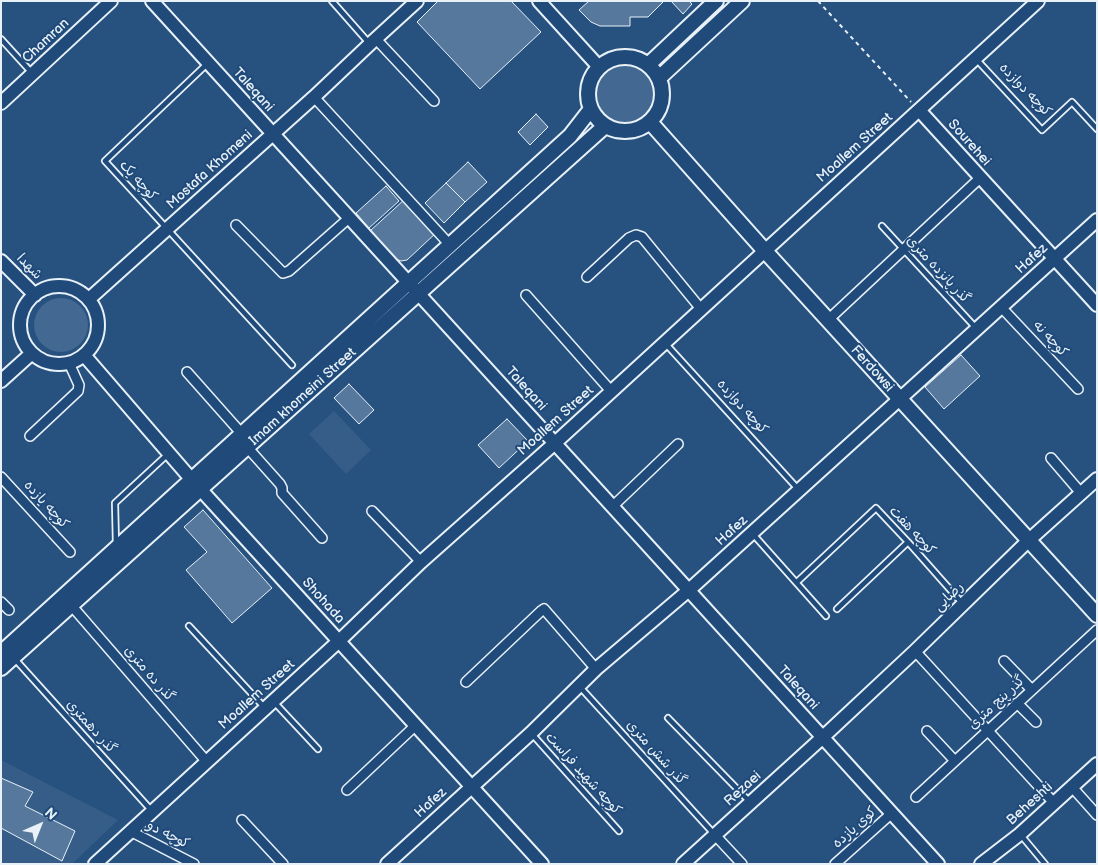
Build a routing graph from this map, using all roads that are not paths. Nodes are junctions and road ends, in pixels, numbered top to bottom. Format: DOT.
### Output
graph roads {
  1 [pos="112,1"];
  2 [pos="152,1"];
  3 [pos="332,1"];
  4 [pos="417,1"];
  5 [pos="539,1"];
  6 [pos="716,1"];
  7 [pos="742,1"];
  8 [pos="1038,1"];
  9 [pos="1,39"];
  10 [pos="373,41"];
  11 [pos="976,58"];
  12 [pos="208,63"];
  13 [pos="648,65"];
  14 [pos="599,67"];
  15 [pos="33,74"];
  16 [pos="659,78"];
  17 [pos="314,96"];
  18 [pos="434,102"];
  19 [pos="1,103"];
  20 [pos="591,110"];
  21 [pos="919,110"];
  22 [pos="650,122"];
  23 [pos="605,126"];
  24 [pos="1097,129"];
  25 [pos="272,134"];
  26 [pos="980,178"];
  27 [pos="349,218"];
  28 [pos="1097,220"];
  29 [pos="236,225"];
  30 [pos="882,226"];
  31 [pos="167,229"];
  32 [pos="450,245"];
  33 [pos="903,250"];
  34 [pos="765,251"];
  35 [pos="1055,259"];
  36 [pos="1,261"];
  37 [pos="587,277"];
  38 [pos="408,283"];
  39 [pos="418,294"];
  40 [pos="35,295"];
  41 [pos="526,295"];
  42 [pos="89,299"];
  43 [pos="1097,305"];
  44 [pos="1001,307"];
  45 [pos="701,309"];
  46 [pos="828,320"];
  47 [pos="977,329"];
  48 [pos="665,342"];
  49 [pos="32,353"];
  50 [pos="84,355"];
  51 [pos="69,363"];
  52 [pos="292,365"];
  53 [pos="187,372"];
  54 [pos="1,381"];
  55 [pos="1078,389"];
  56 [pos="611,391"];
  57 [pos="900,399"];
  58 [pos="30,436"];
  59 [pos="244,440"];
  60 [pos="555,443"];
  61 [pos="678,444"];
  62 [pos="169,453"];
  63 [pos="1050,458"];
  64 [pos="1,477"];
  65 [pos="1097,479"];
  66 [pos="196,484"];
  67 [pos="799,490"];
  68 [pos="1081,493"];
  69 [pos="612,507"];
  70 [pos="372,511"];
  71 [pos="752,533"];
  72 [pos="322,538"];
  73 [pos="1029,540"];
  74 [pos="908,542"];
  75 [pos="116,549"];
  76 [pos="70,552"];
  77 [pos="421,562"];
  78 [pos="797,582"];
  79 [pos="689,590"];
  80 [pos="1,602"];
  81 [pos="963,605"];
  82 [pos="71,606"];
  83 [pos="837,609"];
  84 [pos="9,610"];
  85 [pos="1097,615"];
  86 [pos="826,616"];
  87 [pos="188,626"];
  88 [pos="1097,630"];
  89 [pos="339,641"];
  90 [pos="915,651"];
  91 [pos="7,655"];
  92 [pos="1004,661"];
  93 [pos="1,668"];
  94 [pos="596,669"];
  95 [pos="466,682"];
  96 [pos="579,686"];
  97 [pos="1032,690"];
  98 [pos="1018,703"];
  99 [pos="269,704"];
  100 [pos="668,718"];
  101 [pos="1036,722"];
  102 [pos="416,725"];
  103 [pos="988,730"];
  104 [pos="927,731"];
  105 [pos="531,733"];
  106 [pos="823,737"];
  107 [pos="318,749"];
  108 [pos="955,761"];
  109 [pos="206,762"];
  110 [pos="1097,764"];
  111 [pos="472,787"];
  112 [pos="1072,787"];
  113 [pos="347,790"];
  114 [pos="916,797"];
  115 [pos="751,803"];
  116 [pos="1054,803"];
  117 [pos="152,811"];
  118 [pos="892,813"];
  119 [pos="1097,815"];
  120 [pos="242,820"];
  121 [pos="130,831"];
  122 [pos="619,831"];
  123 [pos="1020,834"];
  124 [pos="715,835"];
  125 [pos="95,864"];
  126 [pos="194,864"];
  127 [pos="283,864"];
  128 [pos="387,864"];
  129 [pos="542,864"];
  130 [pos="683,864"];
  131 [pos="742,864"];
  132 [pos="835,864"];
  133 [pos="938,864"];
  134 [pos="981,864"];
  135 [pos="1045,864"];
  1 -- 15 [label="street, Chamran"];
  2 -- 12 [label="street, Taleqani"];
  3 -- 10 [label="lane"];
  4 -- 10 [label="street, Mostafa Khomeni"];
  5 -- 14 [label="street"];
  6 -- 13 [label="main road"];
  7 -- 16 [label="main road"];
  8 -- 11 [label="street, Moallem Street"];
  9 -- 15 [label="lane"];
  10 -- 17 [label="street, Mostafa Khomeni"];
  10 -- 18 [label="street"];
  11 -- 21 [label="street, Moallem Street"];
  11 -- 24 [label="lane, کوچه دوازده"];
  12 -- 25 [label="street, Taleqani"];
  12 -- 31 [label="lane, کوچه یک"];
  13 -- 14 [label="main road"];
  13 -- 16 [label="main road"];
  14 -- 20 [label="main road"];
  15 -- 19 [label="street, Chamran"];
  16 -- 22 [label="main road"];
  17 -- 25 [label="street, Mostafa Khomeni"];
  17 -- 32 [label="street"];
  20 -- 23 [label="main road"];
  20 -- 32 [label="main road, Imam khomeini Street"];
  21 -- 26 [label="street, Sourehei"];
  21 -- 34 [label="street, Moallem Street"];
  22 -- 23 [label="main road"];
  22 -- 34 [label="main road, Ferdowsi"];
  23 -- 39 [label="main road, Imam khomeini Street"];
  25 -- 27 [label="street, Taleqani"];
  25 -- 31 [label="street, Mostafa Khomeni"];
  26 -- 33 [label="street"];
  26 -- 35 [label="street, Sourehei"];
  27 -- 29 [label="street"];
  27 -- 38 [label="street, Taleqani"];
  28 -- 35 [label="street, Hafez"];
  30 -- 33 [label="lane, گذر پانزده متری"];
  31 -- 42 [label="street, Mostafa Khomeni"];
  31 -- 52 [label="lane, کوچه یک"];
  32 -- 38 [label="main road, Imam khomeini Street"];
  33 -- 46 [label="street"];
  33 -- 47 [label="lane, گذر پانزده متری"];
  34 -- 45 [label="street, Moallem Street"];
  34 -- 46 [label="main road, Ferdowsi"];
  35 -- 43 [label="street, Sourehei"];
  35 -- 44 [label="street, Hafez"];
  36 -- 40 [label="street, شهدا"];
  37 -- 45 [label="street"];
  38 -- 39 [label="street, Taleqani"];
  38 -- 59 [label="main road, Imam khomeini Street"];
  39 -- 59 [label="main road, Imam khomeini Street"];
  39 -- 60 [label="street, Taleqani"];
  40 -- 42 [label="street"];
  40 -- 49 [label="street"];
  41 -- 56 [label="street"];
  42 -- 50 [label="street"];
  44 -- 47 [label="street, Hafez"];
  44 -- 55 [label="street, کوچه نه"];
  45 -- 48 [label="street, Moallem Street"];
  46 -- 57 [label="main road, Ferdowsi"];
  47 -- 57 [label="street, Hafez"];
  48 -- 56 [label="street, Moallem Street"];
  48 -- 67 [label="lane, کوچه دوازده"];
  49 -- 51 [label="street"];
  49 -- 54 [label="street"];
  50 -- 51 [label="street"];
  50 -- 62 [label="street, Shohada"];
  51 -- 58 [label="street"];
  53 -- 59 [label="street"];
  56 -- 60 [label="street, Moallem Street"];
  57 -- 67 [label="street, Hafez"];
  57 -- 73 [label="main road, Ferdowsi"];
  59 -- 66 [label="main road, Imam khomeini Street"];
  59 -- 72 [label="street"];
  60 -- 69 [label="street, Taleqani"];
  60 -- 77 [label="street, Moallem Street"];
  61 -- 69 [label="street"];
  62 -- 66 [label="street, Shohada"];
  62 -- 75 [label="lane"];
  63 -- 68 [label="street"];
  64 -- 76 [label="street, کوچه یازده"];
  65 -- 68 [label="street, رضایی"];
  66 -- 75 [label="main road, Imam khomeini Street"];
  66 -- 82 [label="main road, Imam khomeini Street"];
  66 -- 89 [label="street, Shohada"];
  67 -- 71 [label="street, Hafez"];
  68 -- 73 [label="street, رضایی"];
  69 -- 79 [label="street, Taleqani"];
  70 -- 77 [label="street"];
  71 -- 78 [label="lane"];
  71 -- 79 [label="street, Hafez"];
  73 -- 81 [label="street, رضایی"];
  73 -- 85 [label="main road, Ferdowsi"];
  74 -- 78 [label="lane, کوچه هفت"];
  74 -- 81 [label="lane, کوچه هفت"];
  74 -- 83 [label="lane"];
  75 -- 91 [label="main road, Imam khomeini Street"];
  77 -- 89 [label="street, Moallem Street"];
  78 -- 86 [label="lane"];
  79 -- 94 [label="street, Hafez"];
  79 -- 106 [label="street, Taleqani"];
  80 -- 84 [label="street"];
  81 -- 90 [label="street, رضایی"];
  82 -- 91 [label="main road, Imam khomeini Street"];
  82 -- 109 [label="street, گذر ده متری"];
  87 -- 99 [label="lane"];
  88 -- 97 [label="street, گذر پنج متری"];
  89 -- 99 [label="street, Moallem Street"];
  89 -- 102 [label="street, Shohada"];
  90 -- 103 [label="street"];
  90 -- 106 [label="street, رضایی"];
  91 -- 93 [label="main road, Imam khomeini Street"];
  91 -- 117 [label="lane, گذر دهمتری"];
  92 -- 97 [label="street"];
  94 -- 95 [label="street"];
  94 -- 96 [label="street, Hafez"];
  96 -- 105 [label="street, Hafez"];
  96 -- 124 [label="lane, گذر شش متری"];
  97 -- 98 [label="street, گذر پنج متری"];
  98 -- 101 [label="street"];
  98 -- 103 [label="street, گذر پنج متری"];
  99 -- 107 [label="lane"];
  99 -- 109 [label="street, Moallem Street"];
  100 -- 115 [label="lane"];
  102 -- 111 [label="street, Shohada"];
  102 -- 113 [label="street"];
  103 -- 108 [label="street, گذر پنج متری"];
  103 -- 116 [label="street"];
  104 -- 108 [label="street"];
  105 -- 111 [label="street, Hafez"];
  105 -- 122 [label="lane, کوچه شهید فراست"];
  106 -- 115 [label="street, Rezaei"];
  106 -- 118 [label="street, Taleqani"];
  108 -- 114 [label="street, گذر پنج متری"];
  109 -- 117 [label="street, Moallem Street"];
  110 -- 112 [label="street, Beheshti"];
  111 -- 128 [label="street, Hafez"];
  111 -- 129 [label="street, Shohada"];
  112 -- 116 [label="street, Beheshti"];
  112 -- 119 [label="street"];
  115 -- 124 [label="street, Rezaei"];
  116 -- 123 [label="street, Beheshti"];
  117 -- 121 [label="street, Moallem Street"];
  118 -- 132 [label="street, کوی یازده"];
  118 -- 133 [label="street, Taleqani"];
  120 -- 127 [label="street"];
  121 -- 125 [label="street, Moallem Street"];
  121 -- 126 [label="street, کوچه دو"];
  123 -- 134 [label="street, Beheshti"];
  123 -- 135 [label="lane"];
  124 -- 130 [label="street, Rezaei"];
  124 -- 131 [label="street"];
}
